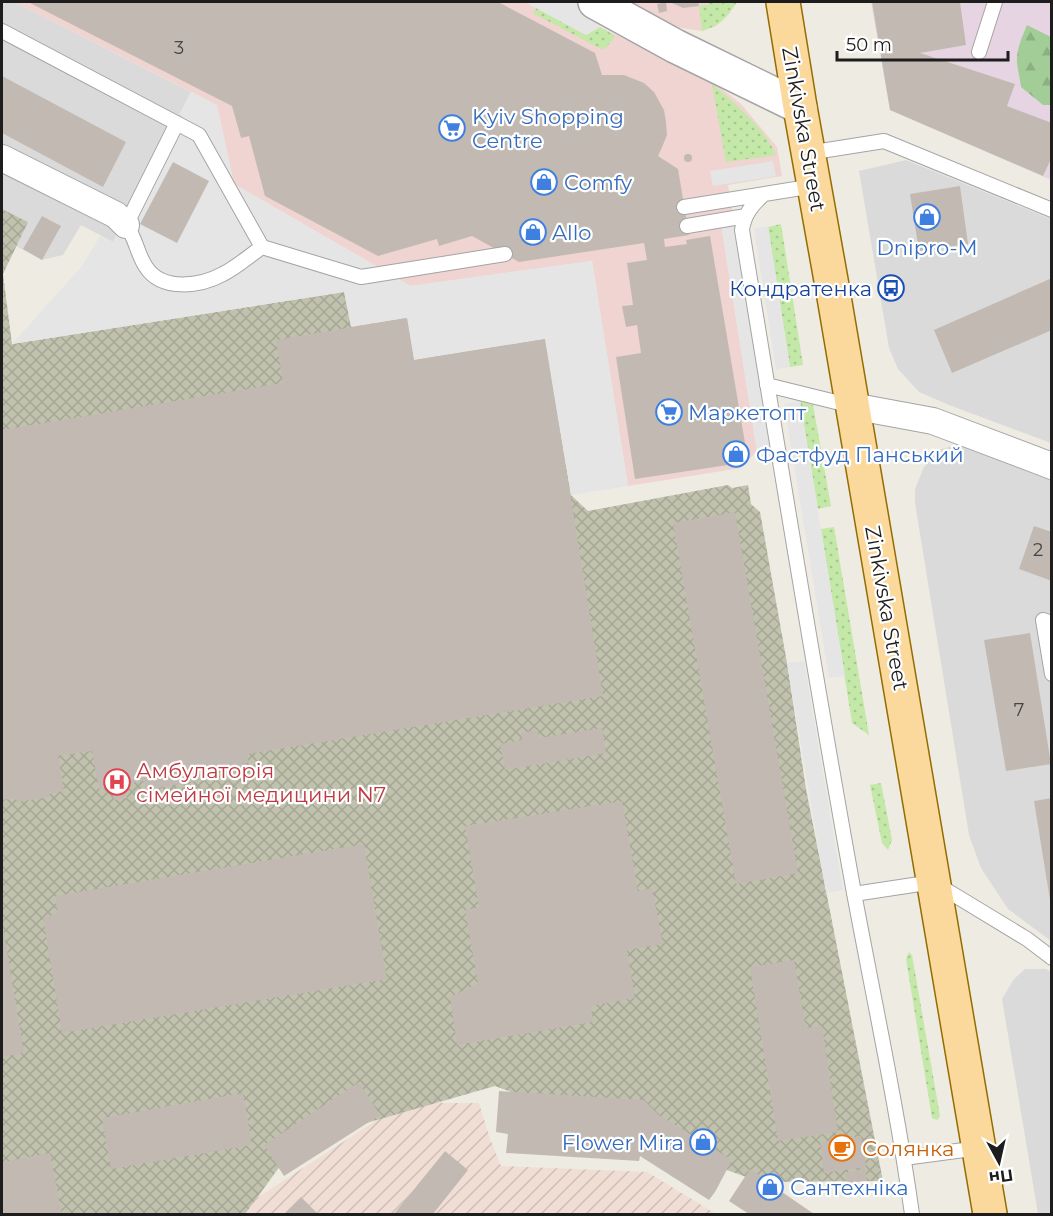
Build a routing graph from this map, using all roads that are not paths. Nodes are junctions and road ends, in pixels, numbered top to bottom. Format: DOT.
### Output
graph roads {
  1 [pos="595,2"];
  2 [pos="783,2"];
  3 [pos="995,2"];
  4 [pos="2,32"];
  5 [pos="979,52"];
  6 [pos="800,107"];
  7 [pos="177,123"];
  8 [pos="808,153"];
  9 [pos="2,158"];
  10 [pos="814,186"];
  11 [pos="764,194"];
  12 [pos="684,207"];
  13 [pos="1052,210"];
  14 [pos="746,216"];
  15 [pos="126,225"];
  16 [pos="687,226"];
  17 [pos="261,247"];
  18 [pos="505,254"];
  19 [pos="767,385"];
  20 [pos="852,406"];
  21 [pos="1052,466"];
  22 [pos="1052,622"];
  23 [pos="1052,674"];
  24 [pos="933,882"];
  25 [pos="854,894"];
  26 [pos="1052,958"];
  27 [pos="979,1148"];
  28 [pos="904,1158"];
  29 [pos="912,1215"];
  30 [pos="990,1215"];
  1 -- 6 [label="street"];
  2 -- 6 [label="main road, Zinkivska Street"];
  3 -- 5 [label="lane"];
  4 -- 7 [label="lane"];
  6 -- 8 [label="main road, Zinkivska Street"];
  7 -- 15 [label="lane"];
  7 -- 17 [label="lane"];
  8 -- 10 [label="main road, Zinkivska Street"];
  8 -- 13 [label="lane"];
  9 -- 15 [label="street"];
  10 -- 11 [label="lane"];
  10 -- 20 [label="main road, Zinkivska Street"];
  11 -- 12 [label="lane"];
  11 -- 14 [label="lane"];
  14 -- 16 [label="lane"];
  14 -- 19 [label="lane"];
  15 -- 17 [label="lane"];
  17 -- 18 [label="lane"];
  19 -- 20 [label="lane"];
  19 -- 25 [label="lane"];
  20 -- 21 [label="street"];
  20 -- 24 [label="main road, Zinkivska Street"];
  22 -- 23 [label="lane"];
  24 -- 25 [label="lane"];
  24 -- 26 [label="lane"];
  24 -- 27 [label="main road, Zinkivska Street"];
  25 -- 28 [label="lane"];
  27 -- 28 [label="lane"];
  27 -- 30 [label="main road, Zinkivska Street"];
  28 -- 29 [label="lane"];
}
